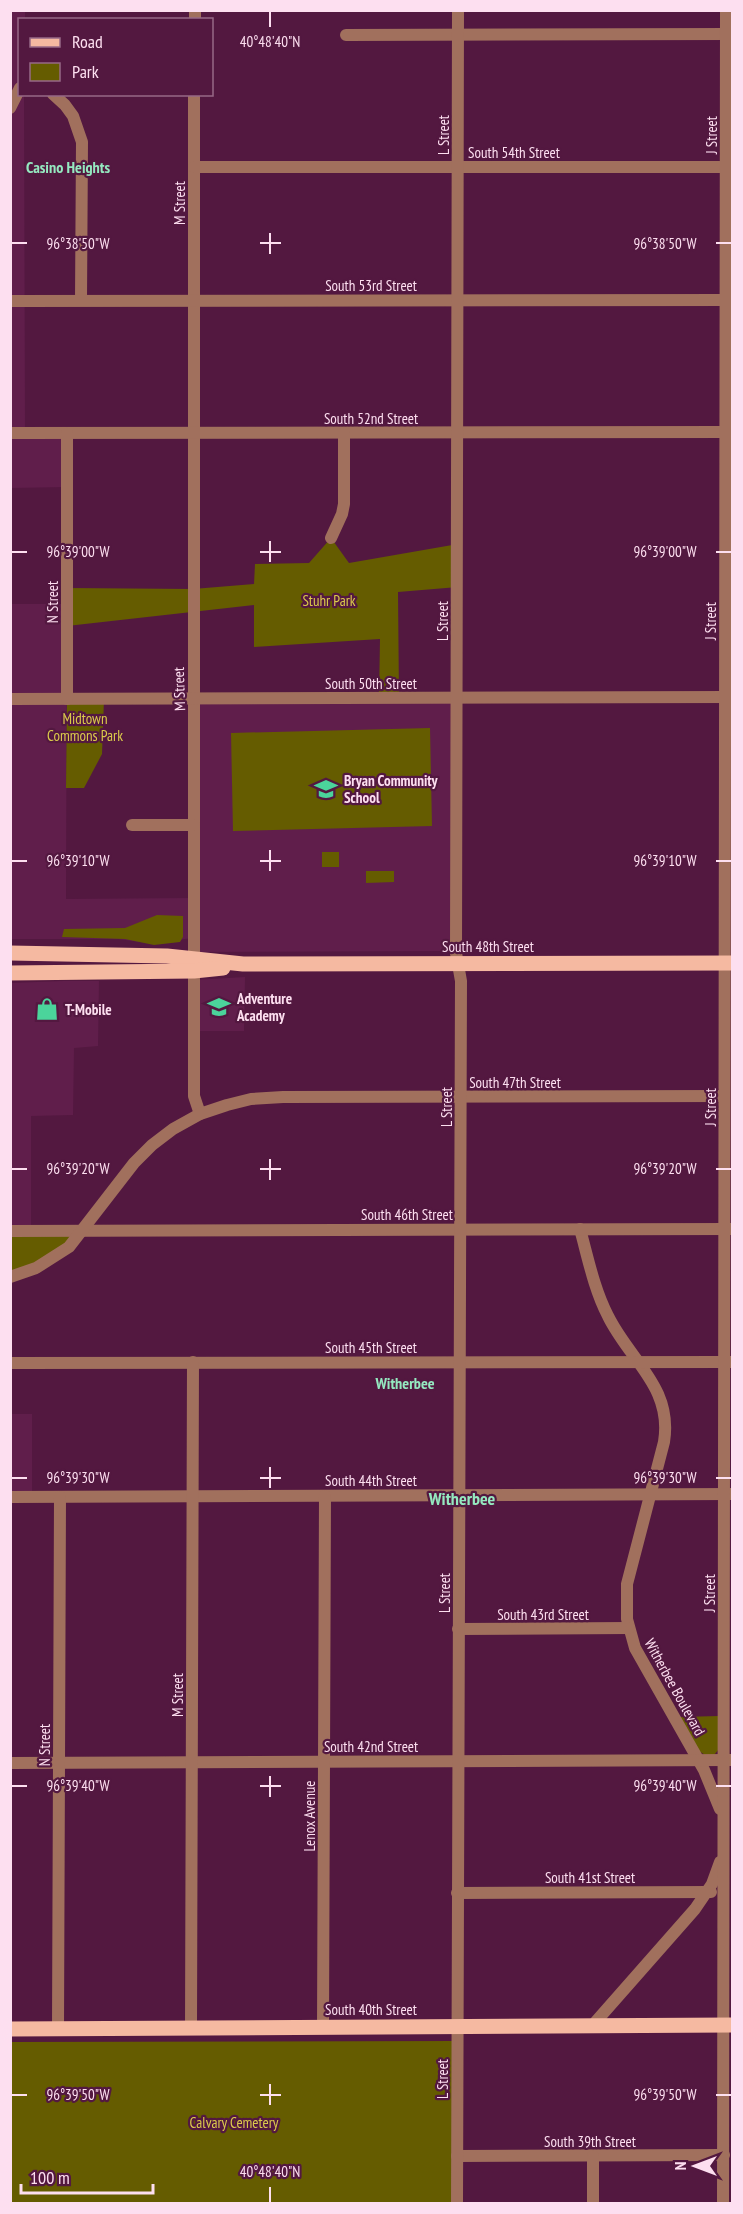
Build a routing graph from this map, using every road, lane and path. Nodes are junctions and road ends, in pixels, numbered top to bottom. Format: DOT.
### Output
graph roads {
  1 [pos="458,10"];
  2 [pos="726,10"];
  3 [pos="729,34"];
  4 [pos="346,35"];
  5 [pos="458,35"];
  6 [pos="18,91"];
  7 [pos="55,96"];
  8 [pos="194,96"];
  9 [pos="10,108"];
  10 [pos="194,167"];
  11 [pos="458,167"];
  12 [pos="726,167"];
  13 [pos="10,300"];
  14 [pos="81,300"];
  15 [pos="194,300"];
  16 [pos="458,300"];
  17 [pos="729,300"];
  18 [pos="458,432"];
  19 [pos="729,432"];
  20 [pos="10,433"];
  21 [pos="67,433"];
  22 [pos="194,433"];
  23 [pos="344,433"];
  24 [pos="331,538"];
  25 [pos="729,565"];
  26 [pos="457,698"];
  27 [pos="729,698"];
  28 [pos="10,699"];
  29 [pos="67,699"];
  30 [pos="194,699"];
  31 [pos="132,825"];
  32 [pos="194,825"];
  33 [pos="729,830"];
  34 [pos="10,953"];
  35 [pos="729,963"];
  36 [pos="458,964"];
  37 [pos="194,965"];
  38 [pos="10,973"];
  39 [pos="724,1096"];
  40 [pos="461,1097"];
  41 [pos="200,1114"];
  42 [pos="728,1228"];
  43 [pos="460,1229"];
  44 [pos="580,1229"];
  45 [pos="10,1231"];
  46 [pos="81,1231"];
  47 [pos="10,1277"];
  48 [pos="637,1361"];
  49 [pos="193,1362"];
  50 [pos="459,1362"];
  51 [pos="728,1362"];
  52 [pos="10,1363"];
  53 [pos="728,1494"];
  54 [pos="459,1495"];
  55 [pos="651,1495"];
  56 [pos="192,1496"];
  57 [pos="325,1496"];
  58 [pos="10,1497"];
  59 [pos="60,1497"];
  60 [pos="629,1628"];
  61 [pos="458,1629"];
  62 [pos="698,1760"];
  63 [pos="728,1760"];
  64 [pos="324,1761"];
  65 [pos="458,1761"];
  66 [pos="10,1762"];
  67 [pos="59,1762"];
  68 [pos="192,1762"];
  69 [pos="723,1827"];
  70 [pos="707,1892"];
  71 [pos="723,1892"];
  72 [pos="457,1893"];
  73 [pos="728,2025"];
  74 [pos="592,2026"];
  75 [pos="457,2027"];
  76 [pos="191,2028"];
  77 [pos="323,2028"];
  78 [pos="58,2029"];
  79 [pos="10,2030"];
  80 [pos="724,2155"];
  81 [pos="457,2156"];
  82 [pos="593,2156"];
  83 [pos="457,2204"];
  84 [pos="593,2204"];
  85 [pos="723,2204"];
  1 -- 5 [label="street, L Street"];
  2 -- 3 [label="street, J Street"];
  3 -- 5 [label="street"];
  3 -- 12 [label="street, J Street"];
  4 -- 5 [label="street"];
  5 -- 11 [label="street, L Street"];
  6 -- 9 [label="street"];
  7 -- 14 [label="street"];
  8 -- 10 [label="street, M Street"];
  10 -- 11 [label="street, South 54th Street"];
  10 -- 15 [label="street, M Street"];
  11 -- 12 [label="street, South 54th Street"];
  11 -- 16 [label="street, L Street"];
  12 -- 17 [label="street, J Street"];
  13 -- 14 [label="street, South 53rd Street"];
  14 -- 15 [label="street, South 53rd Street"];
  15 -- 16 [label="street, South 53rd Street"];
  15 -- 22 [label="street, M Street"];
  16 -- 17 [label="street, South 53rd Street"];
  16 -- 18 [label="street, L Street"];
  17 -- 19 [label="street, J Street"];
  18 -- 19 [label="street, South 52nd Street"];
  18 -- 23 [label="street, South 52nd Street"];
  18 -- 26 [label="street, L Street"];
  19 -- 25 [label="street, J Street"];
  20 -- 21 [label="street, South 52nd Street"];
  21 -- 22 [label="street, South 52nd Street"];
  21 -- 29 [label="street, N Street"];
  22 -- 23 [label="street, South 52nd Street"];
  22 -- 30 [label="street, M Street"];
  23 -- 24 [label="street"];
  25 -- 27 [label="street, J Street"];
  26 -- 27 [label="street, South 50th Street"];
  26 -- 30 [label="street, South 50th Street"];
  26 -- 36 [label="street, L Street"];
  27 -- 33 [label="street, J Street"];
  28 -- 29 [label="street, South 50th Street"];
  29 -- 30 [label="street, South 50th Street"];
  30 -- 32 [label="street, M Street"];
  31 -- 32 [label="street"];
  32 -- 37 [label="street, M Street"];
  33 -- 35 [label="street, J Street"];
  34 -- 37 [label="main road, South 48th Street"];
  35 -- 36 [label="main road, South 48th Street"];
  35 -- 39 [label="street, J Street"];
  36 -- 37 [label="main road, South 48th Street"];
  36 -- 40 [label="street, L Street"];
  37 -- 38 [label="main road, South 48th Street"];
  37 -- 41 [label="street, M Street"];
  39 -- 40 [label="street, South 47th Street"];
  39 -- 42 [label="street, J Street"];
  40 -- 41 [label="street, South 47th Street"];
  40 -- 43 [label="street, L Street"];
  41 -- 46 [label="street"];
  42 -- 44 [label="street, South 46th Street"];
  42 -- 51 [label="street, J Street"];
  43 -- 44 [label="street, South 46th Street"];
  43 -- 46 [label="street, South 46th Street"];
  43 -- 50 [label="street, L Street"];
  44 -- 48 [label="street, Witherbee Boulevard"];
  45 -- 46 [label="street, South 46th Street"];
  46 -- 47 [label="street"];
  48 -- 50 [label="street, South 45th Street"];
  48 -- 51 [label="street, South 45th Street"];
  48 -- 55 [label="street, Witherbee Boulevard"];
  49 -- 50 [label="street, South 45th Street"];
  49 -- 52 [label="street, South 45th Street"];
  49 -- 56 [label="street, M Street"];
  50 -- 54 [label="street, L Street"];
  51 -- 53 [label="street, J Street"];
  53 -- 55 [label="street, South 44th Street"];
  53 -- 63 [label="street, J Street"];
  54 -- 55 [label="street, South 44th Street"];
  54 -- 57 [label="street, South 44th Street"];
  54 -- 61 [label="street, L Street"];
  55 -- 60 [label="street, Witherbee Boulevard"];
  56 -- 57 [label="street, South 44th Street"];
  56 -- 59 [label="street, South 44th Street"];
  56 -- 68 [label="street, M Street"];
  57 -- 64 [label="street, Lenox Avenue"];
  58 -- 59 [label="street, South 44th Street"];
  59 -- 67 [label="street, N Street"];
  60 -- 61 [label="street, South 43rd Street"];
  60 -- 62 [label="street, Witherbee Boulevard"];
  61 -- 65 [label="street, L Street"];
  62 -- 63 [label="street, South 42nd Street"];
  62 -- 65 [label="street, South 42nd Street"];
  62 -- 69 [label="street, Witherbee Boulevard"];
  63 -- 69 [label="street, J Street"];
  64 -- 65 [label="street, South 42nd Street"];
  64 -- 68 [label="street, South 42nd Street"];
  64 -- 77 [label="street, Lenox Avenue"];
  65 -- 72 [label="street, L Street"];
  66 -- 67 [label="street, South 42nd Street"];
  67 -- 68 [label="street, South 42nd Street"];
  67 -- 78 [label="street, N Street"];
  68 -- 76 [label="street, M Street"];
  69 -- 70 [label="street, Witherbee Boulevard"];
  69 -- 71 [label="street, J Street"];
  70 -- 71 [label="street, South 41st Street"];
  70 -- 72 [label="street, South 41st Street"];
  70 -- 74 [label="street, Witherbee Boulevard"];
  71 -- 73 [label="street, J Street"];
  72 -- 75 [label="street, L Street"];
  73 -- 74 [label="main road, South 40th Street"];
  73 -- 80 [label="street, J Street"];
  74 -- 75 [label="main road, South 40th Street"];
  75 -- 77 [label="main road, South 40th Street"];
  75 -- 81 [label="street, L Street"];
  76 -- 77 [label="main road, South 40th Street"];
  76 -- 78 [label="main road, South 40th Street"];
  78 -- 79 [label="main road, South 40th Street"];
  80 -- 82 [label="street, South 39th Street"];
  80 -- 85 [label="street, J Street"];
  81 -- 82 [label="street, South 39th Street"];
  81 -- 83 [label="street, L Street"];
  82 -- 84 [label="street"];
}
